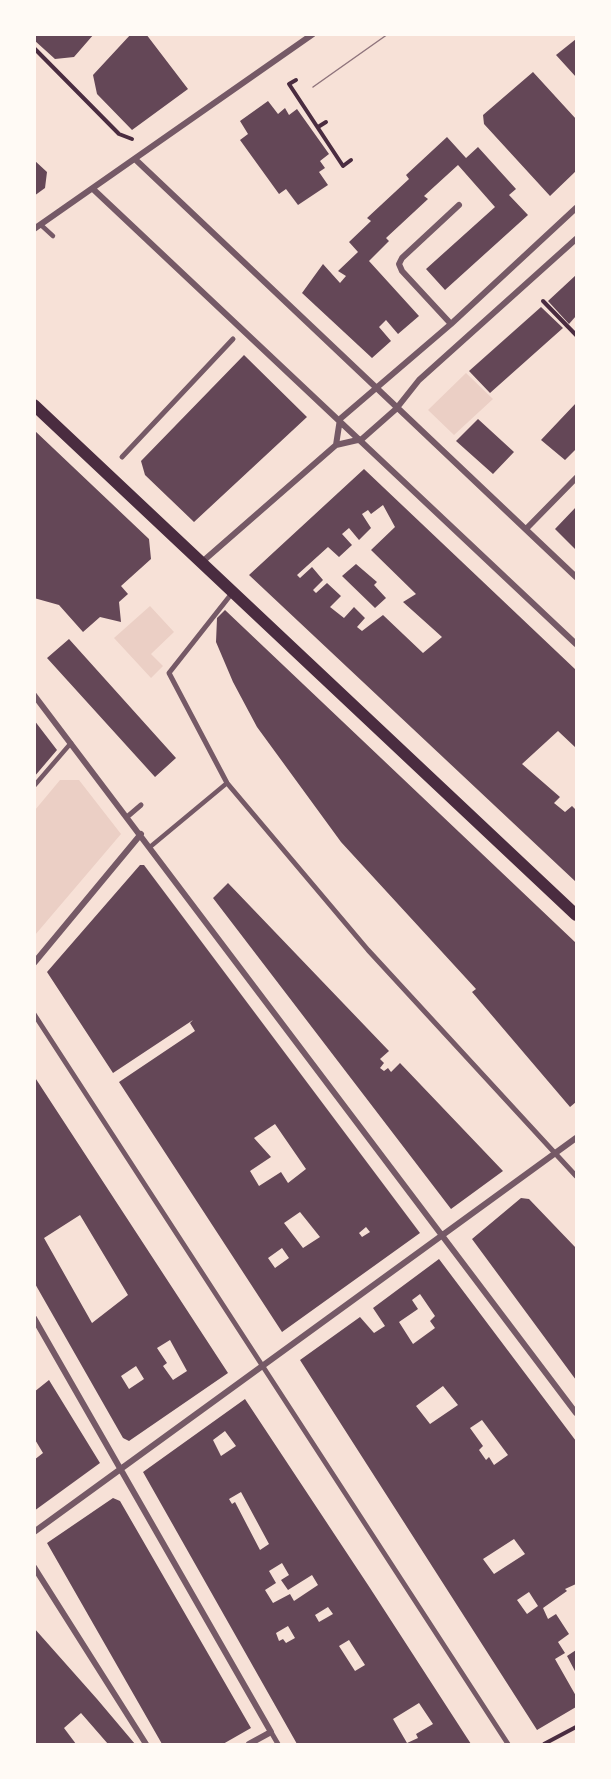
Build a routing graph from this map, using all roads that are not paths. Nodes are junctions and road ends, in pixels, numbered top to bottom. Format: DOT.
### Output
graph roads {
  1 [pos="313,34"];
  2 [pos="136,160"];
  3 [pos="93,189"];
  4 [pos="459,205"];
  5 [pos="576,208"];
  6 [pos="41,225"];
  7 [pos="34,229"];
  8 [pos="53,236"];
  9 [pos="576,239"];
  10 [pos="451,324"];
  11 [pos="233,339"];
  12 [pos="374,388"];
  13 [pos="34,405"];
  14 [pos="396,409"];
  15 [pos="340,419"];
  16 [pos="362,440"];
  17 [pos="336,445"];
  18 [pos="122,457"];
  19 [pos="576,478"];
  20 [pos="526,529"];
  21 [pos="202,562"];
  22 [pos="576,577"];
  23 [pos="229,597"];
  24 [pos="576,644"];
  25 [pos="34,695"];
  26 [pos="71,743"];
  27 [pos="227,783"];
  28 [pos="34,786"];
  29 [pos="141,805"];
  30 [pos="127,817"];
  31 [pos="141,834"];
  32 [pos="150,847"];
  33 [pos="576,915"];
  34 [pos="34,963"];
  35 [pos="34,1014"];
  36 [pos="576,1138"];
  37 [pos="555,1154"];
  38 [pos="576,1176"];
  39 [pos="442,1236"];
  40 [pos="34,1318"];
  41 [pos="262,1366"];
  42 [pos="576,1413"];
  43 [pos="120,1468"];
  44 [pos="34,1532"];
  45 [pos="34,1567"];
  46 [pos="271,1732"];
  47 [pos="146,1744"];
  48 [pos="249,1744"];
  49 [pos="278,1744"];
  50 [pos="508,1744"];
  1 -- 2 [label="street"];
  2 -- 3 [label="street"];
  2 -- 12 [label="street"];
  3 -- 6 [label="street"];
  3 -- 15 [label="street"];
  4 -- 10 [label="street"];
  5 -- 10 [label="street"];
  6 -- 7 [label="street"];
  6 -- 8 [label="lane"];
  9 -- 14 [label="street"];
  10 -- 12 [label="street"];
  11 -- 18 [label="street"];
  12 -- 14 [label="street"];
  12 -- 15 [label="street"];
  13 -- 21 [label="main road"];
  14 -- 16 [label="street"];
  14 -- 20 [label="street"];
  15 -- 16 [label="street"];
  15 -- 17 [label="street"];
  16 -- 17 [label="street"];
  16 -- 24 [label="street"];
  17 -- 21 [label="street"];
  19 -- 20 [label="street"];
  20 -- 22 [label="street"];
  21 -- 33 [label="main road"];
  23 -- 27 [label="street"];
  25 -- 26 [label="street"];
  26 -- 28 [label="lane"];
  26 -- 30 [label="street"];
  27 -- 32 [label="lane"];
  27 -- 37 [label="street"];
  29 -- 30 [label="street"];
  30 -- 31 [label="street"];
  31 -- 32 [label="street"];
  31 -- 34 [label="street"];
  32 -- 39 [label="street"];
  35 -- 41 [label="street"];
  36 -- 37 [label="street"];
  37 -- 38 [label="street"];
  37 -- 39 [label="street"];
  39 -- 41 [label="street"];
  39 -- 42 [label="street"];
  40 -- 43 [label="street"];
  41 -- 43 [label="street"];
  41 -- 50 [label="street"];
  43 -- 44 [label="street"];
  43 -- 46 [label="street"];
  45 -- 47 [label="street"];
  46 -- 48 [label="street"];
  46 -- 49 [label="street"];
}
